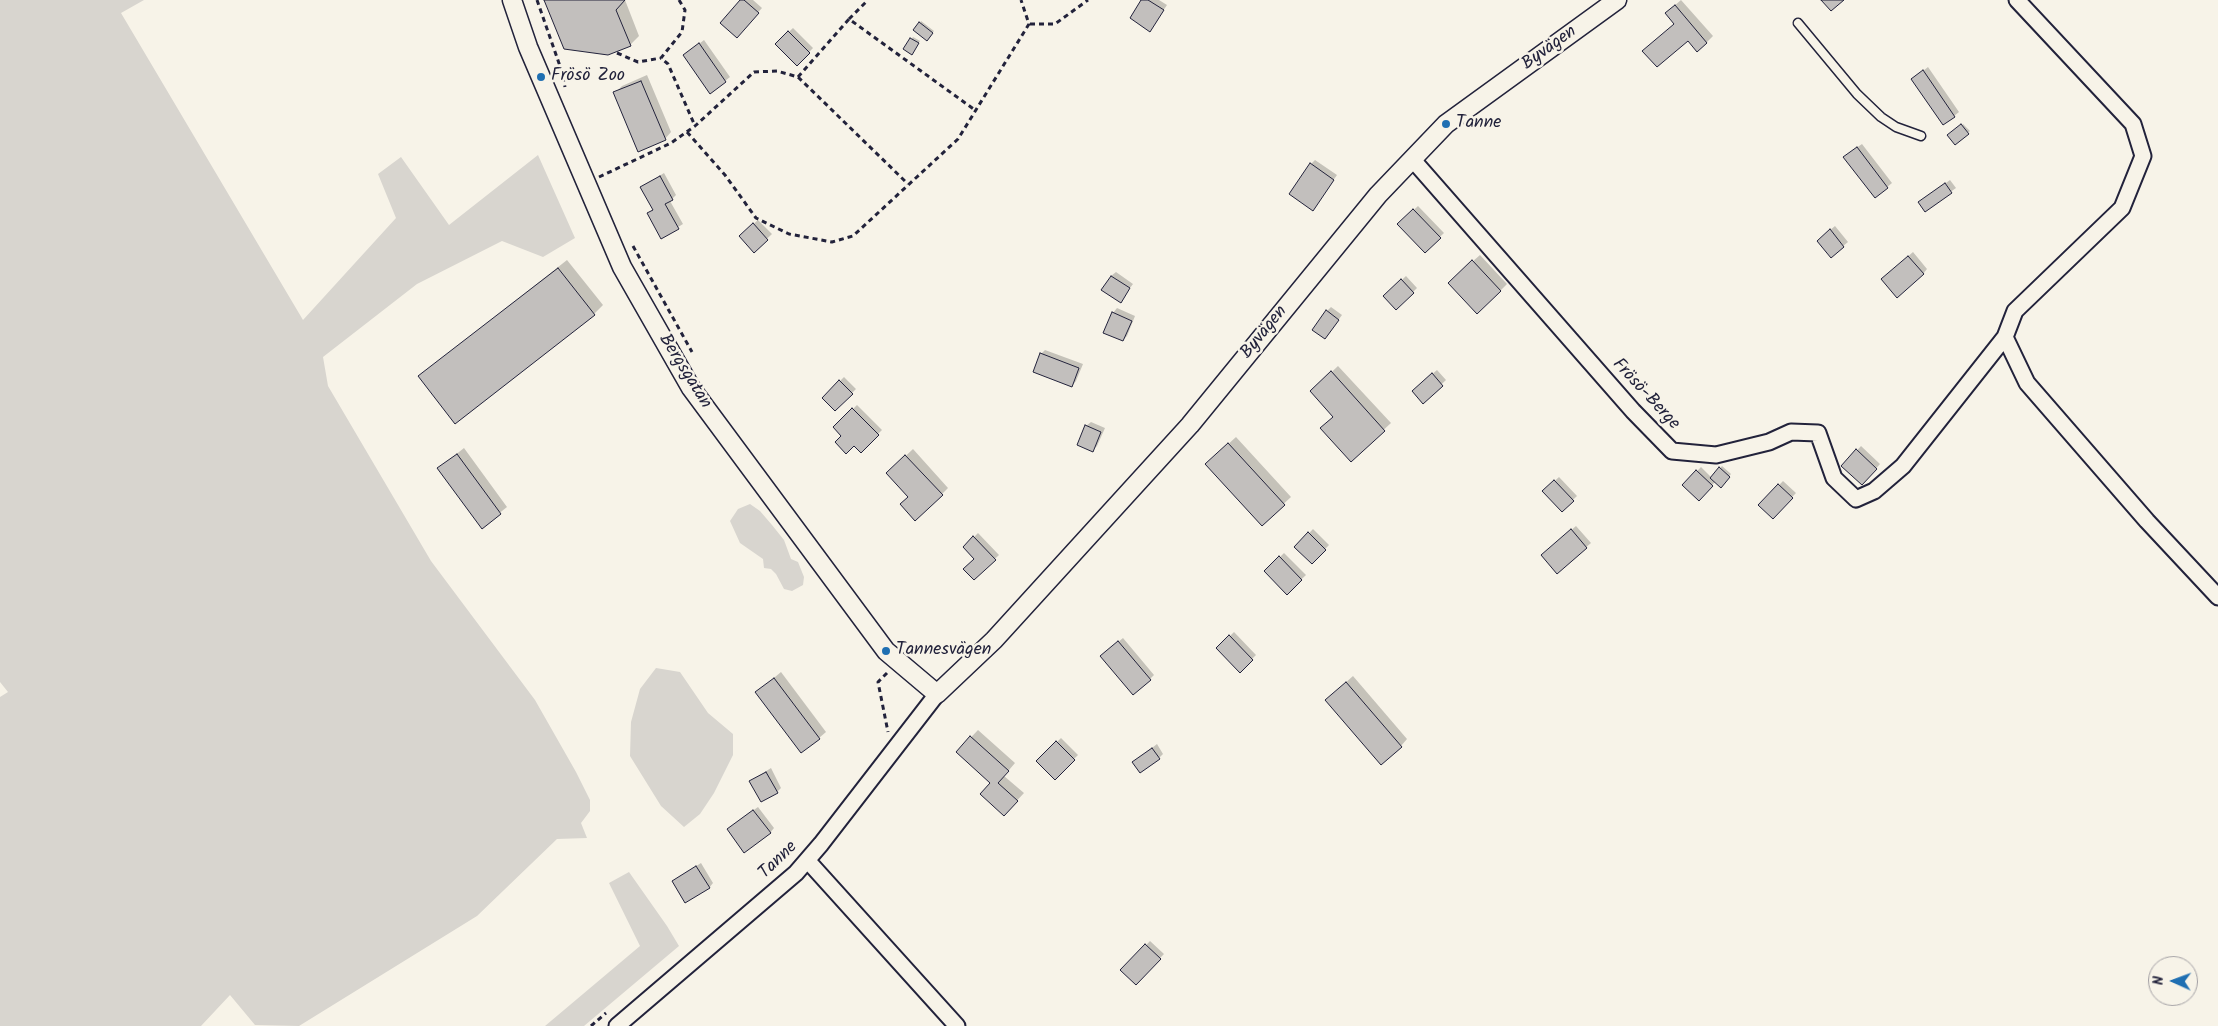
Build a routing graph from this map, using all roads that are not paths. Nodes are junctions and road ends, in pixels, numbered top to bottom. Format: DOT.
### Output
graph roads {
  1 [pos="512,0"];
  2 [pos="1617,0"];
  3 [pos="2017,0"];
  4 [pos="1798,23"];
  5 [pos="1921,136"];
  6 [pos="1413,160"];
  7 [pos="2004,337"];
  8 [pos="2218,597"];
  9 [pos="937,694"];
  10 [pos="807,860"];
  11 [pos="617,1026"];
  12 [pos="957,1026"];
  1 -- 9 [label="street, Bergsgatan"];
  2 -- 6 [label="street, Byvägen"];
  3 -- 7 [label="street"];
  4 -- 5 [label="lane"];
  6 -- 7 [label="street, Frösö-Berge"];
  6 -- 9 [label="street, Byvägen"];
  7 -- 8 [label="street"];
  9 -- 10 [label="street, Tanne"];
  10 -- 11 [label="street, Tanne"];
  10 -- 12 [label="street"];
}
